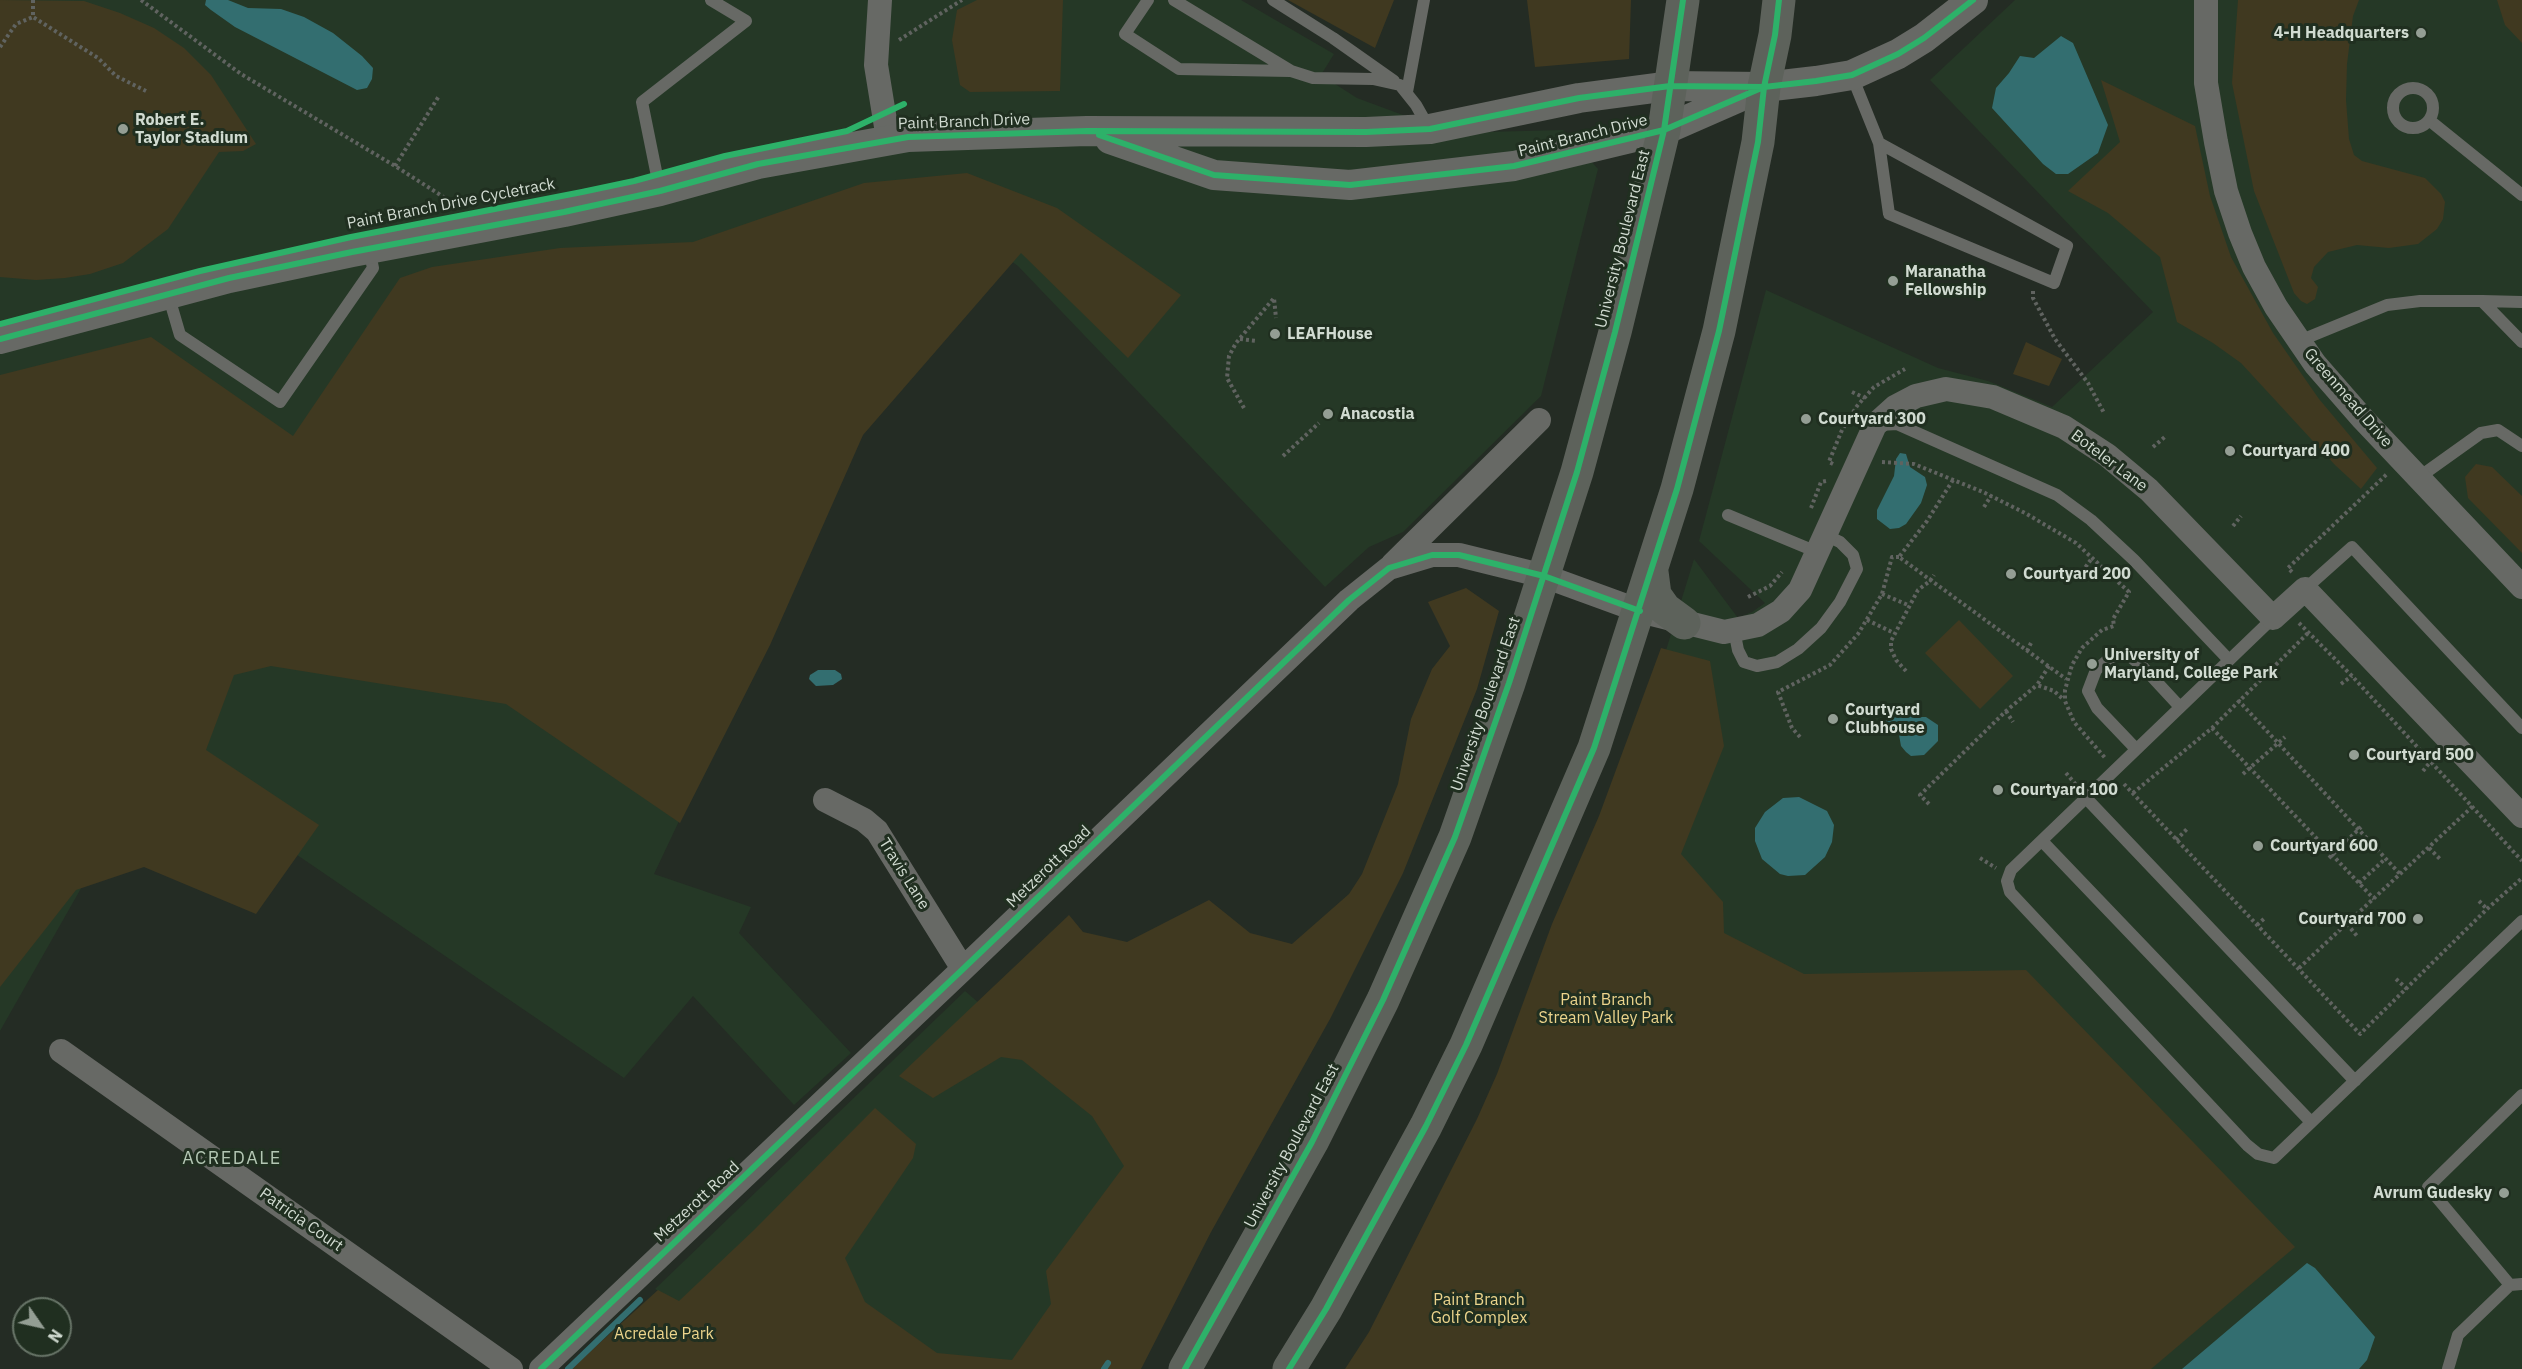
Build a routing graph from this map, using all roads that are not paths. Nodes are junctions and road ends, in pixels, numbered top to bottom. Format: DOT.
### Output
graph roads {
  1 [pos="711,0"];
  2 [pos="880,0"];
  3 [pos="1148,0"];
  4 [pos="1174,0"];
  5 [pos="1273,0"];
  6 [pos="1424,0"];
  7 [pos="1683,0"];
  8 [pos="1779,0"];
  9 [pos="1973,0"];
  10 [pos="2205,0"];
  11 [pos="1291,71"];
  12 [pos="1852,75"];
  13 [pos="1670,86"];
  14 [pos="1764,87"];
  15 [pos="1403,89"];
  16 [pos="2429,120"];
  17 [pos="1430,129"];
  18 [pos="1664,130"];
  19 [pos="1087,131"];
  20 [pos="888,139"];
  21 [pos="1879,144"];
  22 [pos="660,191"];
  23 [pos="2522,195"];
  24 [pos="369,249"];
  25 [pos="168,294"];
  26 [pos="2482,301"];
  27 [pos="2522,302"];
  28 [pos="0,339"];
  29 [pos="2300,342"];
  30 [pos="2522,342"];
  31 [pos="1539,420"];
  32 [pos="1875,425"];
  33 [pos="2522,446"];
  34 [pos="2418,478"];
  35 [pos="1728,515"];
  36 [pos="1821,543"];
  37 [pos="1389,568"];
  38 [pos="1652,572"];
  39 [pos="1544,576"];
  40 [pos="2522,587"];
  41 [pos="2306,589"];
  42 [pos="1640,611"];
  43 [pos="2278,613"];
  44 [pos="1684,623"];
  45 [pos="1734,630"];
  46 [pos="2229,660"];
  47 [pos="2180,707"];
  48 [pos="2522,728"];
  49 [pos="2136,749"];
  50 [pos="2083,793"];
  51 [pos="825,800"];
  52 [pos="2522,816"];
  53 [pos="2042,841"];
  54 [pos="2522,921"];
  55 [pos="963,969"];
  56 [pos="60,1051"];
  57 [pos="2355,1081"];
  58 [pos="2522,1095"];
  59 [pos="2311,1122"];
  60 [pos="2516,1285"];
  61 [pos="512,1369"];
  62 [pos="541,1369"];
  63 [pos="1185,1369"];
  64 [pos="1289,1369"];
  65 [pos="2448,1369"];
  1 -- 22 [label="lane"];
  2 -- 20 [label="street"];
  3 -- 11 [label="lane"];
  4 -- 11 [label="lane"];
  5 -- 15 [label="lane"];
  6 -- 15 [label="lane"];
  7 -- 13 [label="main road, University Boulevard East"];
  8 -- 14 [label="main road"];
  9 -- 12 [label="street"];
  10 -- 29 [label="street, Greenmead Drive"];
  11 -- 15 [label="lane"];
  12 -- 14 [label="street"];
  12 -- 21 [label="lane"];
  13 -- 14 [label="street, Paint Branch Drive"];
  13 -- 17 [label="street, Paint Branch Drive"];
  13 -- 18 [label="main road, University Boulevard East"];
  14 -- 18 [label="street, Paint Branch Drive"];
  14 -- 38 [label="main road"];
  15 -- 17 [label="lane"];
  16 -- 23 [label="lane"];
  17 -- 19 [label="street, Paint Branch Drive"];
  18 -- 19 [label="street, Paint Branch Drive"];
  18 -- 39 [label="main road, University Boulevard East"];
  19 -- 20 [label="street, Paint Branch Drive"];
  20 -- 22 [label="street, Paint Branch Drive"];
  21 -- 21 [label="lane"];
  22 -- 24 [label="street, Paint Branch Drive"];
  24 -- 25 [label="street, Paint Branch Drive"];
  24 -- 25 [label="lane"];
  25 -- 28 [label="street, Paint Branch Drive"];
  26 -- 27 [label="lane"];
  26 -- 29 [label="lane"];
  26 -- 30 [label="lane"];
  29 -- 34 [label="street, Greenmead Drive"];
  31 -- 37 [label="street"];
  32 -- 36 [label="street, Boteler Lane"];
  32 -- 43 [label="street, Boteler Lane"];
  32 -- 46 [label="lane"];
  33 -- 34 [label="lane"];
  34 -- 40 [label="street, Greenmead Drive"];
  35 -- 36 [label="lane"];
  36 -- 45 [label="street, Boteler Lane"];
  36 -- 45 [label="lane"];
  37 -- 39 [label="street, Metzerott Road"];
  37 -- 55 [label="street, Metzerott Road"];
  38 -- 42 [label="main road"];
  38 -- 44 [label="main road"];
  39 -- 42 [label="street, Metzerott Road"];
  39 -- 63 [label="main road, University Boulevard East"];
  41 -- 43 [label="street"];
  41 -- 48 [label="lane"];
  41 -- 52 [label="street"];
  42 -- 44 [label="street, Boteler Lane"];
  42 -- 64 [label="main road"];
  43 -- 46 [label="lane"];
  44 -- 45 [label="street, Boteler Lane"];
  46 -- 47 [label="lane"];
  47 -- 49 [label="lane"];
  47 -- 49 [label="lane"];
  49 -- 50 [label="lane"];
  50 -- 53 [label="lane"];
  50 -- 57 [label="lane"];
  51 -- 55 [label="street, Travis Lane"];
  53 -- 59 [label="lane"];
  53 -- 59 [label="lane"];
  54 -- 57 [label="lane"];
  55 -- 62 [label="street, Metzerott Road"];
  56 -- 61 [label="street, Patricia Court"];
  57 -- 59 [label="lane"];
  58 -- 60 [label="lane"];
  60 -- 65 [label="lane"];
}
